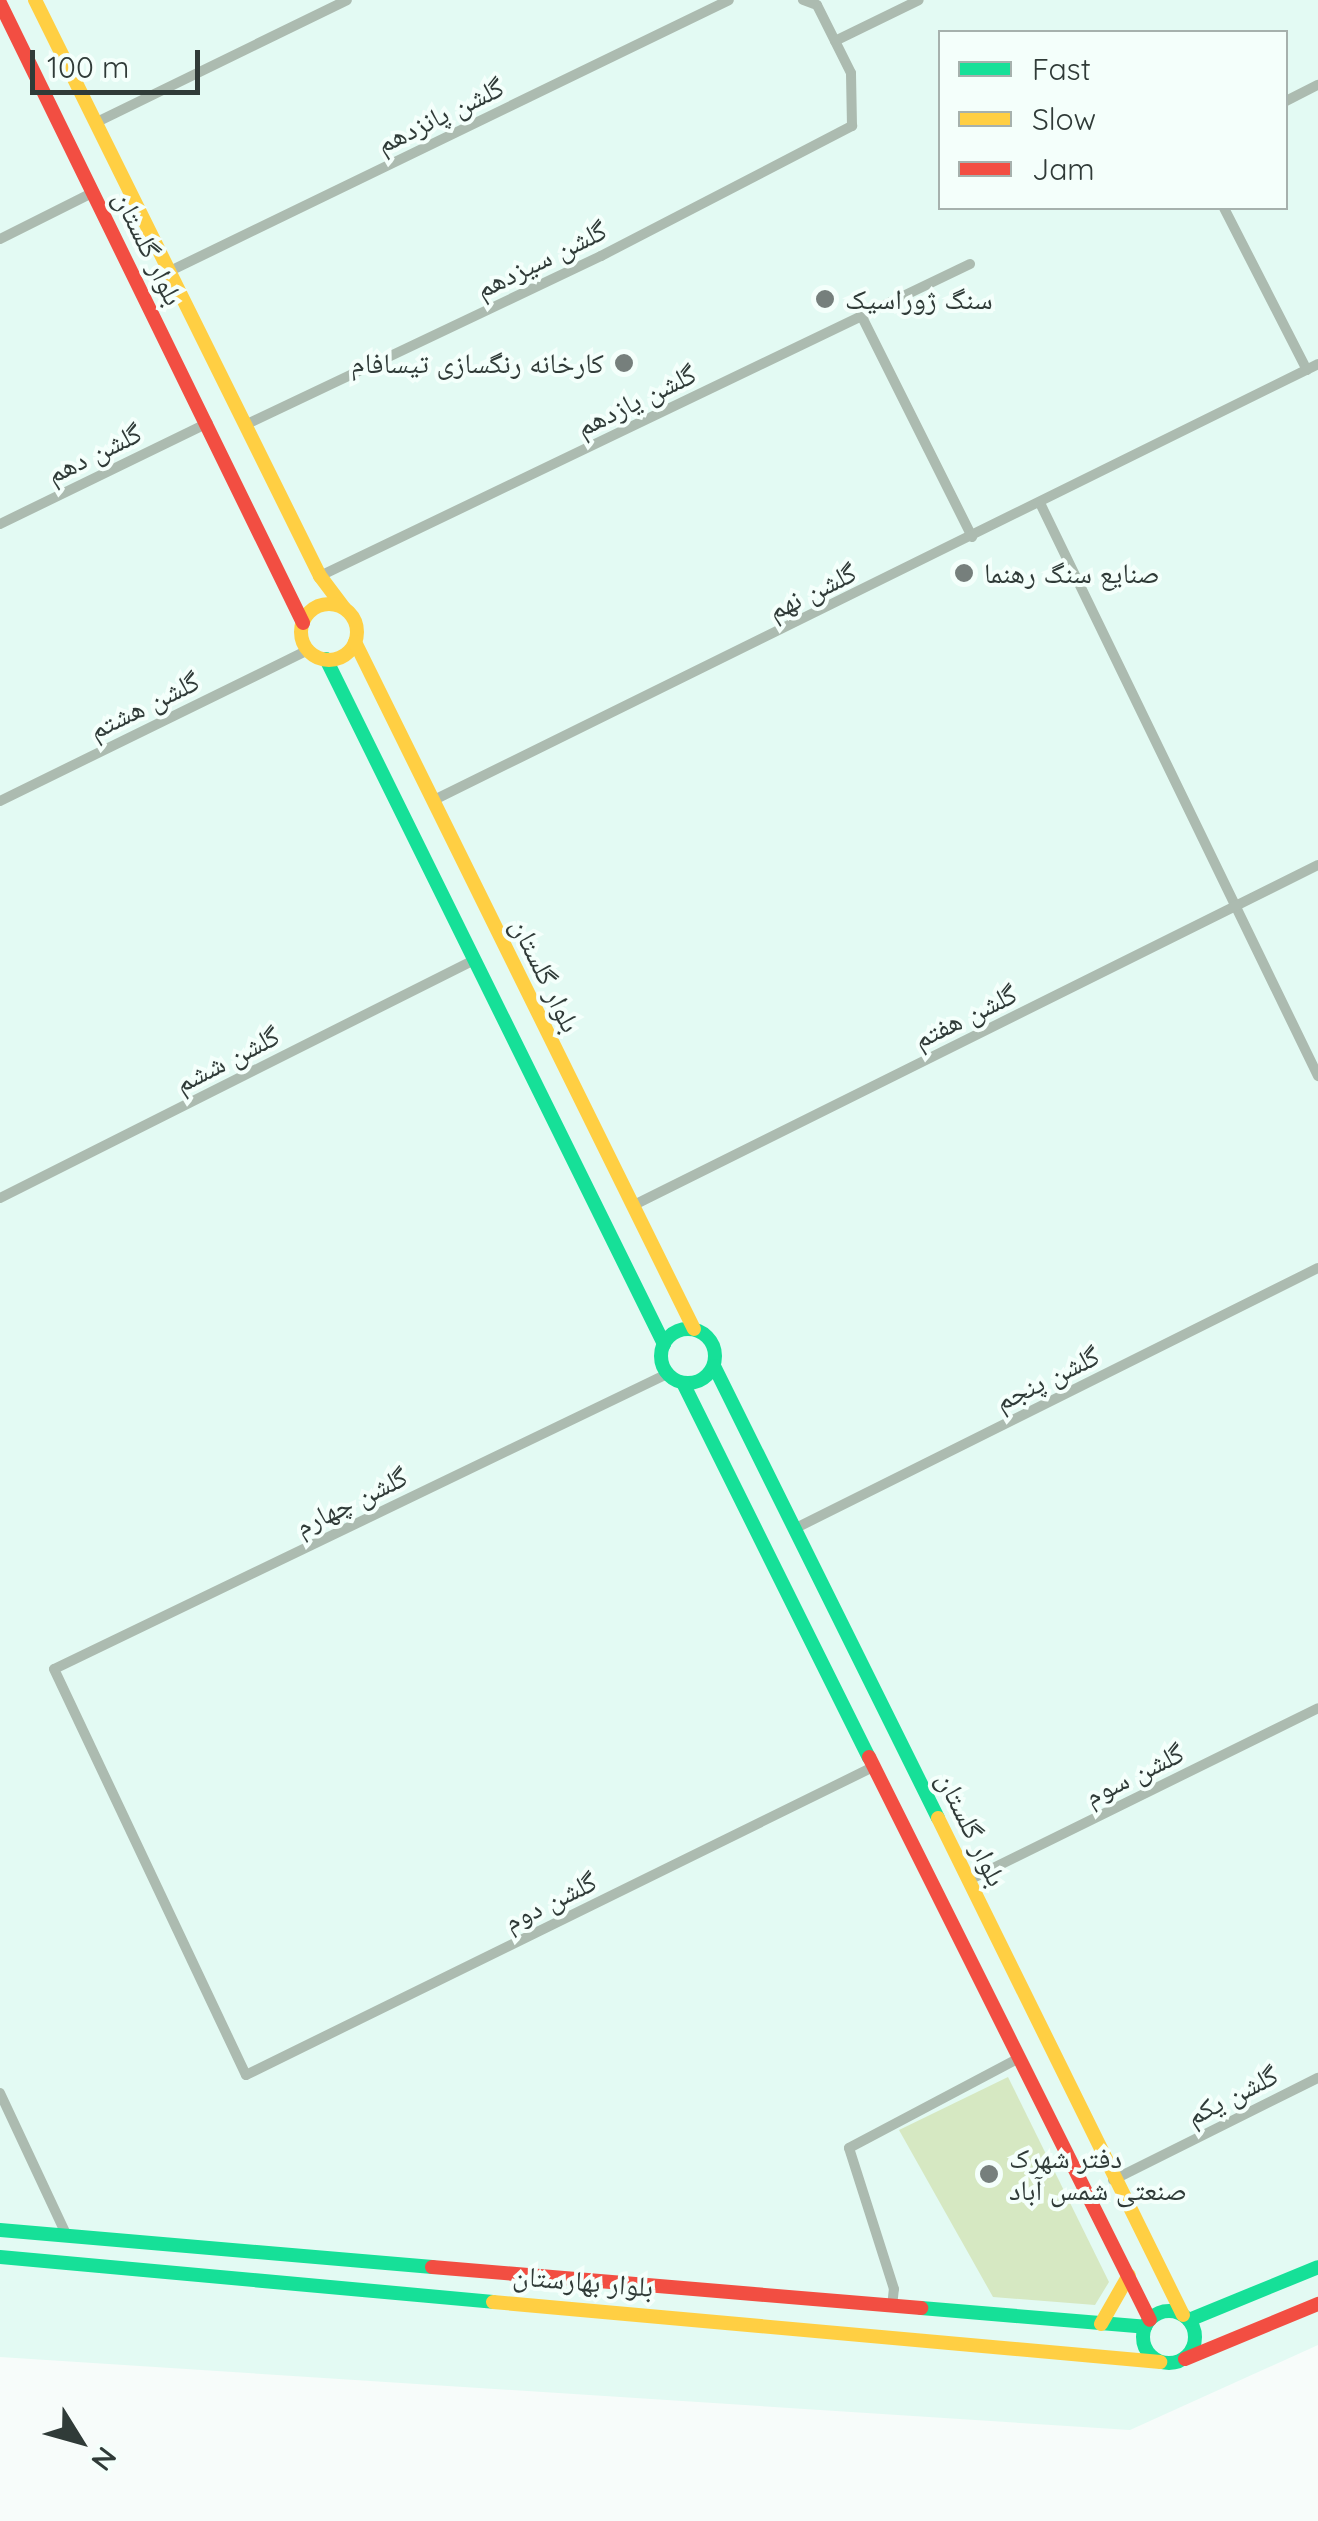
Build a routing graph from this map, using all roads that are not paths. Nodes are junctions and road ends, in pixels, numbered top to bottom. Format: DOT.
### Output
graph roads {
  1 [pos="35,0"];
  2 [pos="346,0"];
  3 [pos="729,0"];
  4 [pos="803,0"];
  5 [pos="919,0"];
  6 [pos="0,3"];
  7 [pos="835,41"];
  8 [pos="1318,85"];
  9 [pos="1288,100"];
  10 [pos="97,122"];
  11 [pos="94,192"];
  12 [pos="1225,210"];
  13 [pos="0,238"];
  14 [pos="970,264"];
  15 [pos="170,271"];
  16 [pos="862,316"];
  17 [pos="1313,367"];
  18 [pos="208,423"];
  19 [pos="245,425"];
  20 [pos="1040,504"];
  21 [pos="0,524"];
  22 [pos="972,537"];
  23 [pos="320,576"];
  24 [pos="344,608"];
  25 [pos="303,623"];
  26 [pos="355,642"];
  27 [pos="308,650"];
  28 [pos="326,659"];
  29 [pos="432,801"];
  30 [pos="0,802"];
  31 [pos="1318,865"];
  32 [pos="1234,906"];
  33 [pos="474,960"];
  34 [pos="1318,1076"];
  35 [pos="0,1198"];
  36 [pos="632,1206"];
  37 [pos="1318,1268"];
  38 [pos="694,1329"];
  39 [pos="664,1344"];
  40 [pos="714,1366"];
  41 [pos="667,1374"];
  42 [pos="683,1384"];
  43 [pos="796,1528"];
  44 [pos="1318,1708"];
  45 [pos="873,1767"];
  46 [pos="970,1880"];
  47 [pos="1017,2059"];
  48 [pos="246,2075"];
  49 [pos="1318,2078"];
  50 [pos="0,2093"];
  51 [pos="1113,2180"];
  52 [pos="0,2230"];
  53 [pos="66,2234"];
  54 [pos="1146,2245"];
  55 [pos="1120,2256"];
  56 [pos="0,2258"];
  57 [pos="1318,2268"];
  58 [pos="1128,2275"];
  59 [pos="1318,2304"];
  60 [pos="892,2307"];
  61 [pos="1186,2318"];
  62 [pos="1148,2323"];
  63 [pos="1101,2324"];
  64 [pos="1184,2359"];
  65 [pos="1160,2362"];
  1 -- 10 [label="street, بلوار گلستان"];
  2 -- 10 [label="street"];
  3 -- 15 [label="street, گلشن پانزدهم"];
  4 -- 7 [label="street"];
  5 -- 7 [label="street"];
  6 -- 11 [label="street, بلوار گلستان"];
  7 -- 19 [label="street, گلشن سیزدهم"];
  8 -- 9 [label="street"];
  10 -- 15 [label="street, بلوار گلستان"];
  11 -- 13 [label="street"];
  11 -- 18 [label="street, بلوار گلستان"];
  12 -- 17 [label="street"];
  14 -- 16 [label="street, گلشن یازدهم"];
  15 -- 19 [label="street, بلوار گلستان"];
  16 -- 22 [label="street"];
  16 -- 23 [label="street, گلشن یازدهم"];
  17 -- 20 [label="street, گلشن نهم"];
  18 -- 21 [label="street, گلشن دهم"];
  18 -- 25 [label="street, بلوار گلستان"];
  19 -- 23 [label="street, بلوار گلستان"];
  20 -- 22 [label="street, گلشن نهم"];
  20 -- 32 [label="street"];
  22 -- 29 [label="street, گلشن نهم"];
  23 -- 24 [label="street, بلوار گلستان"];
  24 -- 25 [label="street"];
  24 -- 26 [label="street"];
  25 -- 27 [label="street"];
  26 -- 28 [label="street"];
  26 -- 29 [label="street, بلوار گلستان"];
  27 -- 28 [label="street"];
  27 -- 30 [label="street, گلشن هشتم"];
  28 -- 33 [label="street, بلوار گلستان"];
  29 -- 36 [label="street, بلوار گلستان"];
  31 -- 32 [label="street, گلشن هفتم"];
  32 -- 34 [label="street"];
  32 -- 36 [label="street, گلشن هفتم"];
  33 -- 35 [label="street, گلشن ششم"];
  33 -- 39 [label="street, بلوار گلستان"];
  36 -- 38 [label="street, بلوار گلستان"];
  37 -- 43 [label="street, گلشن پنجم"];
  38 -- 39 [label="street"];
  38 -- 40 [label="street"];
  39 -- 41 [label="street"];
  40 -- 42 [label="street"];
  40 -- 43 [label="street, بلوار گلستان"];
  41 -- 42 [label="street"];
  41 -- 48 [label="street, گلشن چهارم"];
  42 -- 45 [label="street"];
  43 -- 46 [label="street, بلوار گلستان"];
  44 -- 46 [label="street, گلشن سوم"];
  45 -- 47 [label="street"];
  45 -- 48 [label="street, گلشن دوم"];
  46 -- 51 [label="street, بلوار گلستان"];
  47 -- 55 [label="street"];
  47 -- 60 [label="street"];
  49 -- 51 [label="street, گلشن یکم"];
  50 -- 53 [label="street"];
  51 -- 54 [label="street, بلوار گلستان"];
  52 -- 53 [label="street, بلوار بهارستان"];
  53 -- 60 [label="street, بلوار بهارستان"];
  54 -- 55 [label="street"];
  54 -- 61 [label="street, بلوار گلستان"];
  55 -- 58 [label="street"];
  56 -- 65 [label="street, بلوار بهارستان"];
  57 -- 61 [label="street"];
  58 -- 62 [label="street"];
  58 -- 63 [label="street"];
  59 -- 64 [label="street"];
  60 -- 63 [label="street, بلوار بهارستان"];
  61 -- 62 [label="street"];
  61 -- 64 [label="street"];
  62 -- 63 [label="street, بلوار بهارستان"];
  62 -- 65 [label="street"];
  64 -- 65 [label="street"];
}
